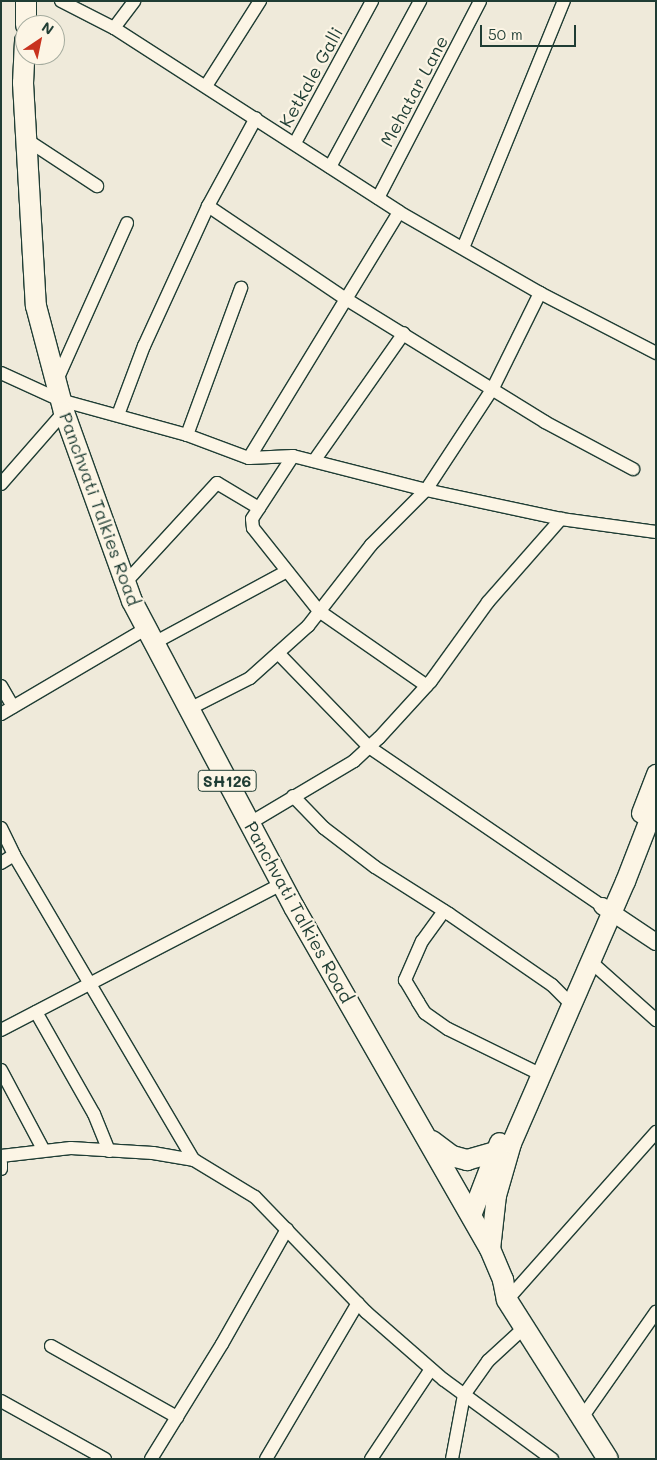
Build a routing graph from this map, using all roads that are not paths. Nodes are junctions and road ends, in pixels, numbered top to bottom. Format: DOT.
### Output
graph roads {
  1 [pos="26,1"];
  2 [pos="61,1"];
  3 [pos="134,1"];
  4 [pos="260,1"];
  5 [pos="372,1"];
  6 [pos="420,1"];
  7 [pos="480,1"];
  8 [pos="564,1"];
  9 [pos="26,15"];
  10 [pos="114,28"];
  11 [pos="24,65"];
  12 [pos="206,86"];
  13 [pos="256,118"];
  14 [pos="28,140"];
  15 [pos="295,143"];
  16 [pos="330,167"];
  17 [pos="96,186"];
  18 [pos="378,198"];
  19 [pos="208,206"];
  20 [pos="399,212"];
  21 [pos="127,224"];
  22 [pos="463,248"];
  23 [pos="241,288"];
  24 [pos="540,293"];
  25 [pos="346,299"];
  26 [pos="404,333"];
  27 [pos="656,353"];
  28 [pos="1,374"];
  29 [pos="493,388"];
  30 [pos="60,398"];
  31 [pos="118,415"];
  32 [pos="187,435"];
  33 [pos="292,456"];
  34 [pos="249,458"];
  35 [pos="314,461"];
  36 [pos="633,470"];
  37 [pos="1,484"];
  38 [pos="426,490"];
  39 [pos="259,508"];
  40 [pos="561,519"];
  41 [pos="656,532"];
  42 [pos="287,571"];
  43 [pos="125,583"];
  44 [pos="319,611"];
  45 [pos="150,636"];
  46 [pos="278,653"];
  47 [pos="1,686"];
  48 [pos="426,686"];
  49 [pos="13,707"];
  50 [pos="189,709"];
  51 [pos="1,714"];
  52 [pos="370,747"];
  53 [pos="656,774"];
  54 [pos="293,796"];
  55 [pos="656,801"];
  56 [pos="250,823"];
  57 [pos="1,828"];
  58 [pos="14,854"];
  59 [pos="1,863"];
  60 [pos="282,884"];
  61 [pos="607,909"];
  62 [pos="444,911"];
  63 [pos="656,942"];
  64 [pos="590,961"];
  65 [pos="93,984"];
  66 [pos="567,1000"];
  67 [pos="36,1012"];
  68 [pos="656,1020"];
  69 [pos="1,1030"];
  70 [pos="1,1070"];
  71 [pos="535,1072"];
  72 [pos="656,1132"];
  73 [pos="426,1136"];
  74 [pos="43,1149"];
  75 [pos="109,1151"];
  76 [pos="495,1152"];
  77 [pos="1,1156"];
  78 [pos="194,1160"];
  79 [pos="1,1163"];
  80 [pos="1,1169"];
  81 [pos="471,1215"];
  82 [pos="287,1229"];
  83 [pos="490,1249"];
  84 [pos="507,1300"];
  85 [pos="358,1303"];
  86 [pos="656,1312"];
  87 [pos="525,1327"];
  88 [pos="650,1332"];
  89 [pos="51,1346"];
  90 [pos="431,1369"];
  91 [pos="464,1394"];
  92 [pos="1,1401"];
  93 [pos="177,1417"];
  94 [pos="581,1419"];
  95 [pos="105,1459"];
  96 [pos="151,1459"];
  97 [pos="266,1459"];
  98 [pos="371,1459"];
  99 [pos="452,1459"];
  100 [pos="552,1459"];
  101 [pos="608,1459"];
  1 -- 9 [label="main road"];
  2 -- 10 [label="street"];
  3 -- 10 [label="street"];
  4 -- 12 [label="street"];
  5 -- 15 [label="street, Ketkale Galli"];
  6 -- 16 [label="street"];
  7 -- 18 [label="street, Mehatar Lane"];
  8 -- 22 [label="street"];
  10 -- 12 [label="street"];
  11 -- 14 [label="main road, Panchvati Talkies Road / SH126"];
  12 -- 13 [label="street"];
  13 -- 15 [label="street"];
  13 -- 19 [label="street"];
  14 -- 17 [label="street"];
  14 -- 30 [label="main road, Panchvati Talkies Road / SH126"];
  15 -- 16 [label="street"];
  16 -- 18 [label="street"];
  18 -- 20 [label="street"];
  19 -- 25 [label="street"];
  19 -- 31 [label="street"];
  20 -- 22 [label="street"];
  20 -- 25 [label="street"];
  21 -- 30 [label="street"];
  22 -- 24 [label="street"];
  23 -- 32 [label="street"];
  24 -- 27 [label="street"];
  24 -- 29 [label="street"];
  25 -- 26 [label="street"];
  25 -- 34 [label="street"];
  26 -- 29 [label="street"];
  26 -- 35 [label="street"];
  28 -- 30 [label="street"];
  29 -- 36 [label="street"];
  29 -- 38 [label="street"];
  30 -- 31 [label="street"];
  30 -- 37 [label="street"];
  30 -- 43 [label="main road, Panchvati Talkies Road / SH126"];
  31 -- 32 [label="street"];
  32 -- 34 [label="street"];
  33 -- 34 [label="street"];
  33 -- 35 [label="street"];
  33 -- 39 [label="street"];
  35 -- 38 [label="street"];
  38 -- 40 [label="street"];
  38 -- 44 [label="street"];
  39 -- 42 [label="street"];
  39 -- 43 [label="street"];
  40 -- 41 [label="street"];
  40 -- 48 [label="street"];
  42 -- 44 [label="street"];
  42 -- 45 [label="street"];
  43 -- 45 [label="main road, Panchvati Talkies Road / SH126"];
  44 -- 46 [label="street"];
  44 -- 48 [label="street"];
  45 -- 49 [label="street"];
  45 -- 50 [label="main road, Panchvati Talkies Road / SH126"];
  46 -- 50 [label="street"];
  46 -- 52 [label="street"];
  47 -- 49 [label="street"];
  48 -- 52 [label="street"];
  49 -- 51 [label="street"];
  50 -- 56 [label="main road, Panchvati Talkies Road / SH126"];
  52 -- 54 [label="street"];
  52 -- 61 [label="street"];
  53 -- 61 [label="main road"];
  54 -- 56 [label="street"];
  54 -- 62 [label="street"];
  55 -- 61 [label="main road"];
  56 -- 60 [label="main road, Panchvati Talkies Road / SH126"];
  57 -- 58 [label="street"];
  58 -- 59 [label="street"];
  58 -- 65 [label="street"];
  60 -- 65 [label="street"];
  60 -- 73 [label="main road, Panchvati Talkies Road / SH126"];
  61 -- 63 [label="street"];
  61 -- 64 [label="main road"];
  61 -- 66 [label="main road"];
  62 -- 66 [label="street"];
  62 -- 71 [label="street"];
  64 -- 66 [label="main road"];
  64 -- 68 [label="street"];
  65 -- 67 [label="street"];
  65 -- 78 [label="street"];
  66 -- 71 [label="main road"];
  67 -- 69 [label="street"];
  67 -- 75 [label="street"];
  70 -- 74 [label="street"];
  71 -- 76 [label="main road"];
  71 -- 83 [label="main road"];
  72 -- 84 [label="street"];
  73 -- 76 [label="main road"];
  73 -- 81 [label="main road, Panchvati Talkies Road / SH126"];
  74 -- 75 [label="street"];
  74 -- 77 [label="street"];
  75 -- 78 [label="street"];
  76 -- 81 [label="main road"];
  78 -- 82 [label="street"];
  79 -- 80 [label="street"];
  81 -- 83 [label="main road, Panchvati Talkies Road / SH126"];
  82 -- 85 [label="street"];
  82 -- 93 [label="street"];
  83 -- 84 [label="main road, Panchvati Talkies Road / SH126"];
  84 -- 87 [label="main road, Panchvati Talkies Road / SH126"];
  85 -- 90 [label="street"];
  85 -- 97 [label="street"];
  86 -- 88 [label="street"];
  87 -- 91 [label="street"];
  87 -- 94 [label="main road, Panchvati Talkies Road / SH126"];
  88 -- 94 [label="street"];
  89 -- 93 [label="street"];
  90 -- 91 [label="street"];
  90 -- 98 [label="street"];
  91 -- 99 [label="street"];
  91 -- 100 [label="street"];
  92 -- 95 [label="street"];
  93 -- 96 [label="street"];
  94 -- 101 [label="main road, Panchvati Talkies Road / SH126"];
}
